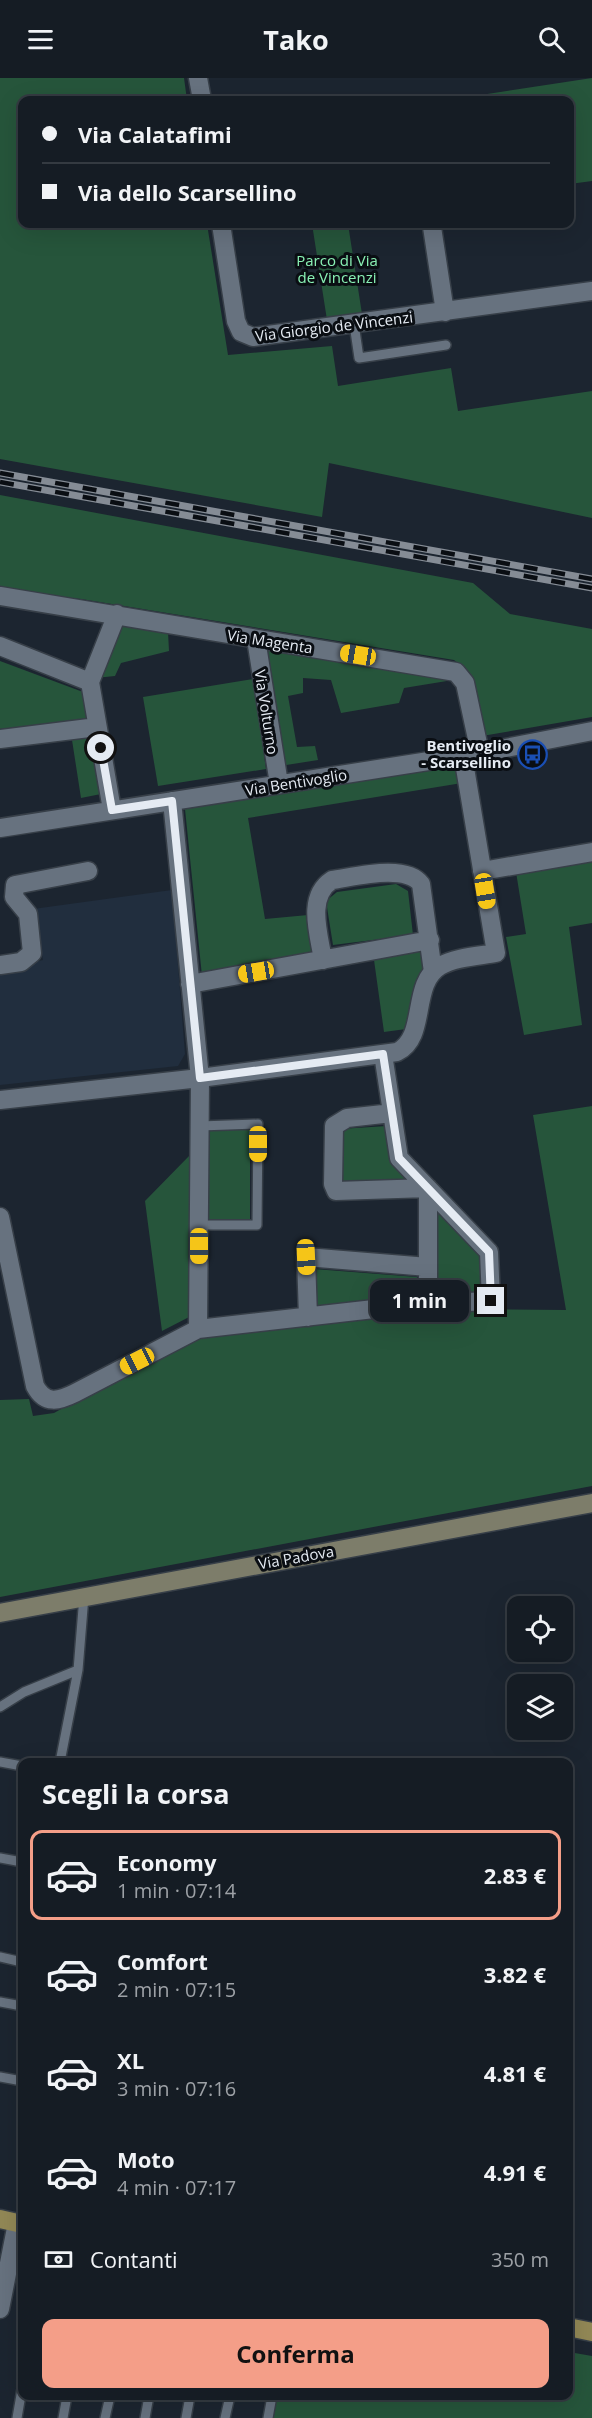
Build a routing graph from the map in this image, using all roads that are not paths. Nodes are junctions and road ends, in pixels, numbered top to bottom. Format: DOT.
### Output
graph roads {
  1 [pos="198,78"];
  2 [pos="201,96"];
  3 [pos="222,228"];
  4 [pos="432,228"];
  5 [pos="592,291"];
  6 [pos="445,312"];
  7 [pos="354,324"];
  8 [pos="446,345"];
  9 [pos="0,596"];
  10 [pos="117,614"];
  11 [pos="256,639"];
  12 [pos="0,646"];
  13 [pos="90,682"];
  14 [pos="97,728"];
  15 [pos="592,731"];
  16 [pos="0,740"];
  17 [pos="472,754"];
  18 [pos="279,784"];
  19 [pos="172,801"];
  20 [pos="112,810"];
  21 [pos="0,828"];
  22 [pos="592,852"];
  23 [pos="88,871"];
  24 [pos="482,871"];
  25 [pos="430,940"];
  26 [pos="323,960"];
  27 [pos="0,965"];
  28 [pos="433,972"];
  29 [pos="190,984"];
  30 [pos="383,1054"];
  31 [pos="200,1078"];
  32 [pos="0,1100"];
  33 [pos="392,1113"];
  34 [pos="200,1126"];
  35 [pos="428,1188"];
  36 [pos="0,1217"];
  37 [pos="199,1225"];
  38 [pos="428,1268"];
  39 [pos="428,1304"];
  40 [pos="308,1317"];
  41 [pos="198,1329"];
  42 [pos="592,1503"];
  43 [pos="84,1596"];
  44 [pos="0,1613"];
  45 [pos="78,1670"];
  46 [pos="0,1707"];
  47 [pos="61,1758"];
  48 [pos="0,1762"];
  49 [pos="18,1765"];
  50 [pos="0,1858"];
  51 [pos="18,1862"];
  52 [pos="0,1957"];
  53 [pos="18,1961"];
  54 [pos="0,2002"];
  55 [pos="18,2005"];
  56 [pos="0,2077"];
  57 [pos="18,2080"];
  58 [pos="13,2222"];
  59 [pos="0,2309"];
  60 [pos="573,2328"];
  61 [pos="592,2332"];
  62 [pos="20,2400"];
  63 [pos="66,2400"];
  64 [pos="109,2400"];
  65 [pos="148,2400"];
  66 [pos="189,2400"];
  67 [pos="229,2400"];
  68 [pos="271,2400"];
  69 [pos="17,2418"];
  70 [pos="63,2418"];
  71 [pos="105,2418"];
  72 [pos="145,2418"];
  73 [pos="186,2418"];
  74 [pos="225,2418"];
  75 [pos="268,2418"];
  1 -- 2 [label="street"];
  3 -- 7 [label="street, Via Giorgio de Vincenzi"];
  4 -- 6 [label="street"];
  5 -- 6 [label="street, Via Giorgio de Vincenzi"];
  6 -- 7 [label="street, Via Giorgio de Vincenzi"];
  7 -- 8 [label="lane"];
  9 -- 10 [label="street, Via Magenta"];
  10 -- 11 [label="street, Via Magenta"];
  10 -- 13 [label="street"];
  11 -- 17 [label="street, Via Magenta"];
  11 -- 18 [label="street, Via Volturno"];
  12 -- 13 [label="street"];
  13 -- 14 [label="street"];
  14 -- 16 [label="street"];
  14 -- 20 [label="street"];
  15 -- 17 [label="street, Via Bentivoglio"];
  17 -- 18 [label="street, Via Bentivoglio"];
  17 -- 24 [label="street, Via Magenta"];
  18 -- 19 [label="street, Via Bentivoglio"];
  19 -- 20 [label="street, Via Bentivoglio"];
  19 -- 29 [label="street"];
  20 -- 21 [label="street, Via Bentivoglio"];
  22 -- 24 [label="street"];
  23 -- 27 [label="street"];
  24 -- 28 [label="street, Via Magenta"];
  25 -- 26 [label="street"];
  25 -- 26 [label="street"];
  25 -- 28 [label="street"];
  26 -- 29 [label="street"];
  28 -- 30 [label="street"];
  29 -- 31 [label="street"];
  30 -- 31 [label="street"];
  30 -- 33 [label="street"];
  31 -- 32 [label="street"];
  31 -- 34 [label="street"];
  33 -- 35 [label="street"];
  33 -- 35 [label="street"];
  34 -- 37 [label="street"];
  34 -- 37 [label="lane"];
  35 -- 38 [label="street"];
  35 -- 39 [label="street"];
  36 -- 41 [label="street"];
  37 -- 41 [label="street"];
  38 -- 39 [label="street"];
  38 -- 40 [label="street"];
  39 -- 40 [label="street"];
  40 -- 41 [label="street"];
  42 -- 43 [label="main road, Via Padova"];
  43 -- 44 [label="main road, Via Padova"];
  43 -- 45 [label="lane"];
  45 -- 46 [label="lane"];
  45 -- 47 [label="lane"];
  48 -- 49 [label="lane"];
  50 -- 51 [label="lane"];
  52 -- 53 [label="lane"];
  54 -- 55 [label="lane"];
  56 -- 57 [label="lane"];
  58 -- 59 [label="street"];
  60 -- 61 [label="main road"];
  62 -- 69 [label="lane"];
  63 -- 70 [label="lane"];
  64 -- 71 [label="lane"];
  65 -- 72 [label="lane"];
  66 -- 73 [label="lane"];
  67 -- 74 [label="lane"];
  68 -- 75 [label="lane"];
}
